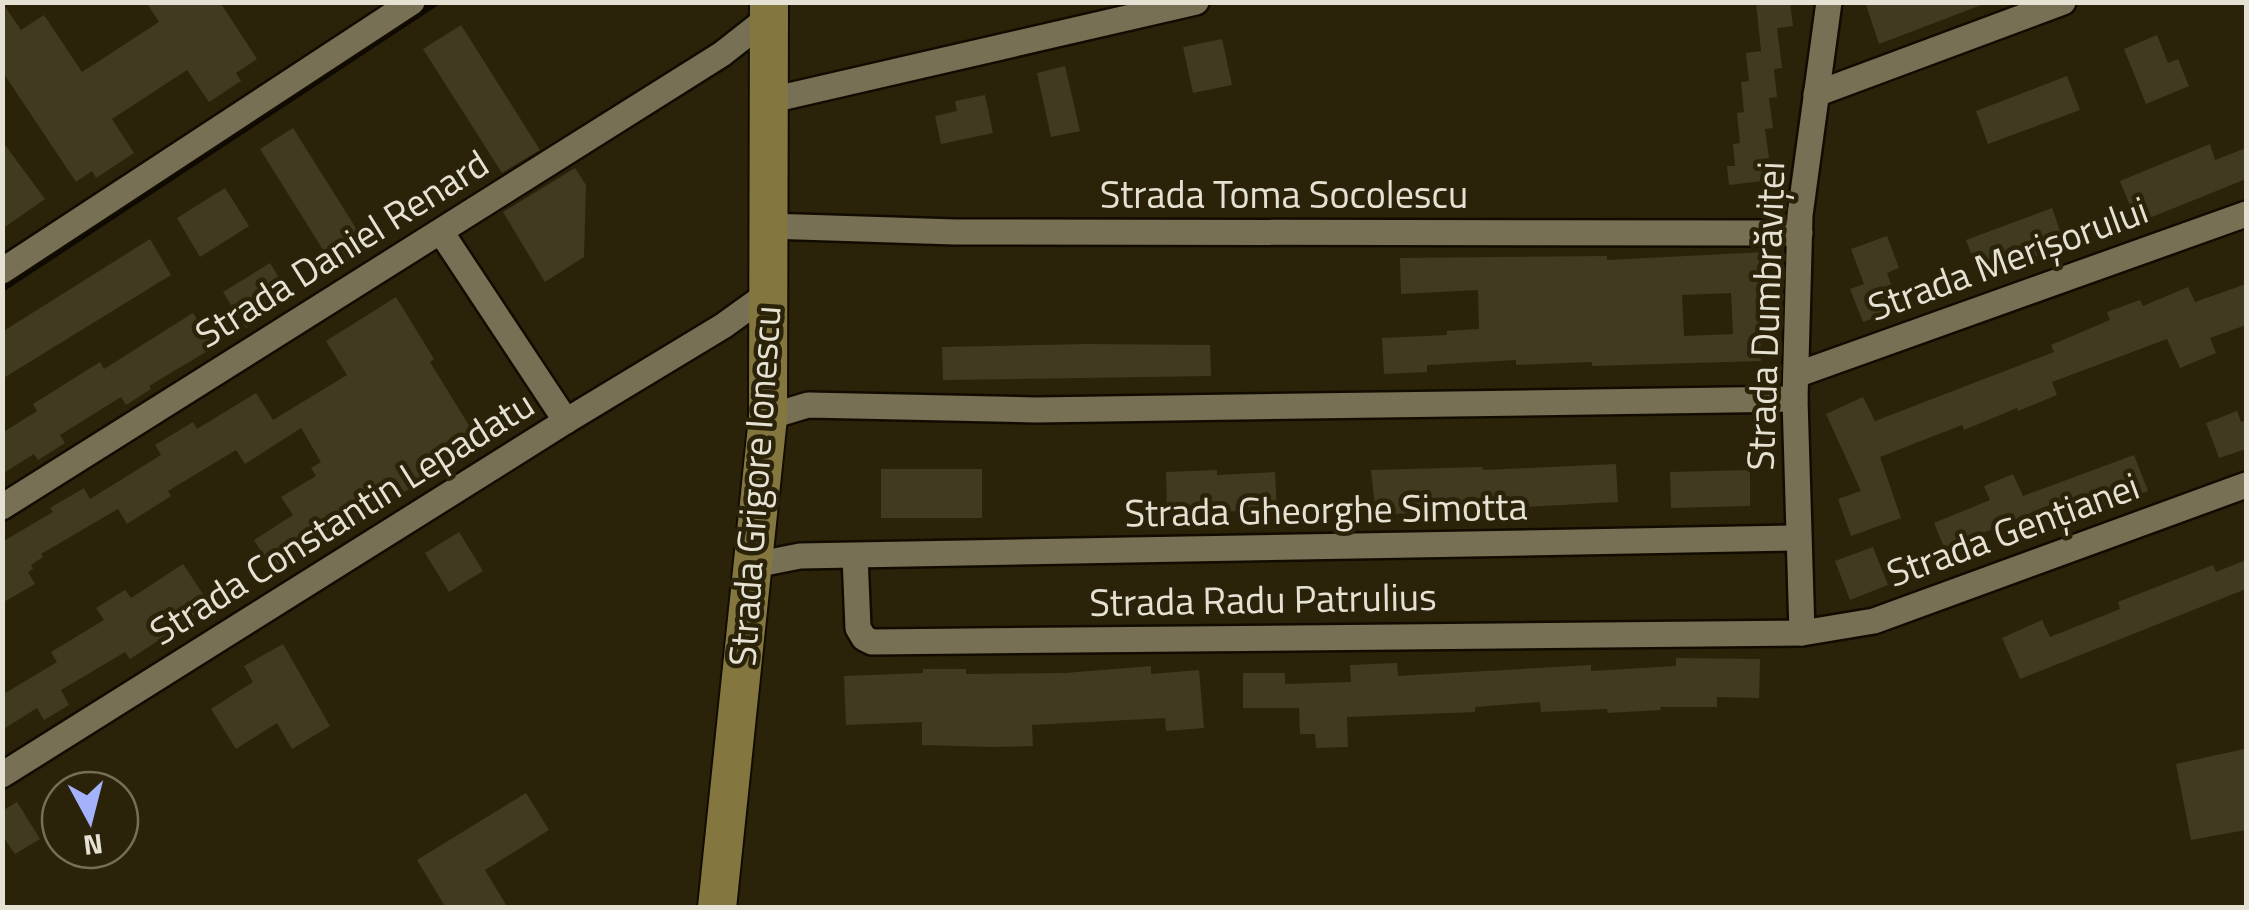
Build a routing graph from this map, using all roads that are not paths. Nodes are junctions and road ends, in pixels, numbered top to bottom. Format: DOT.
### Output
graph roads {
  1 [pos="412,2"];
  2 [pos="1196,2"];
  3 [pos="1829,2"];
  4 [pos="2062,2"];
  5 [pos="769,10"];
  6 [pos="722,54"];
  7 [pos="768,57"];
  8 [pos="1816,94"];
  9 [pos="767,102"];
  10 [pos="2246,214"];
  11 [pos="768,226"];
  12 [pos="441,232"];
  13 [pos="1800,232"];
  14 [pos="2,271"];
  15 [pos="769,293"];
  16 [pos="723,326"];
  17 [pos="768,339"];
  18 [pos="1796,387"];
  19 [pos="768,402"];
  20 [pos="566,421"];
  21 [pos="2246,485"];
  22 [pos="2,507"];
  23 [pos="1798,538"];
  24 [pos="756,549"];
  25 [pos="855,556"];
  26 [pos="1802,633"];
  27 [pos="2,775"];
  28 [pos="716,908"];
  1 -- 14 [label="street"];
  2 -- 9 [label="street"];
  3 -- 8 [label="street, Strada Dumbrăviței"];
  4 -- 8 [label="street"];
  5 -- 6 [label="street, Strada Daniel Renard"];
  5 -- 7 [label="main road, Strada Grigore Ionescu"];
  6 -- 7 [label="street"];
  6 -- 12 [label="street, Strada Daniel Renard"];
  7 -- 9 [label="main road, Strada Grigore Ionescu"];
  8 -- 13 [label="street, Strada Dumbrăviței"];
  9 -- 11 [label="main road, Strada Grigore Ionescu"];
  10 -- 18 [label="street, Strada Merișorului"];
  11 -- 13 [label="street, Strada Toma Socolescu"];
  11 -- 15 [label="main road, Strada Grigore Ionescu"];
  12 -- 20 [label="street"];
  12 -- 22 [label="street, Strada Daniel Renard"];
  13 -- 18 [label="street, Strada Dumbrăviței"];
  15 -- 16 [label="street, Strada Constantin Lepadatu"];
  15 -- 17 [label="main road, Strada Grigore Ionescu"];
  16 -- 17 [label="street"];
  16 -- 20 [label="street, Strada Constantin Lepadatu"];
  17 -- 19 [label="main road, Strada Grigore Ionescu"];
  18 -- 19 [label="street, Strada Merișorului"];
  18 -- 23 [label="street, Strada Dumbrăviței"];
  19 -- 24 [label="main road, Strada Grigore Ionescu"];
  20 -- 27 [label="street, Strada Constantin Lepadatu"];
  21 -- 26 [label="street, Strada Gențianei"];
  23 -- 25 [label="street, Strada Gheorghe Simotta"];
  23 -- 26 [label="street, Strada Dumbrăviței"];
  24 -- 25 [label="street"];
  24 -- 28 [label="main road, Strada Grigore Ionescu"];
  25 -- 26 [label="street, Strada Radu Patrulius"];
}
